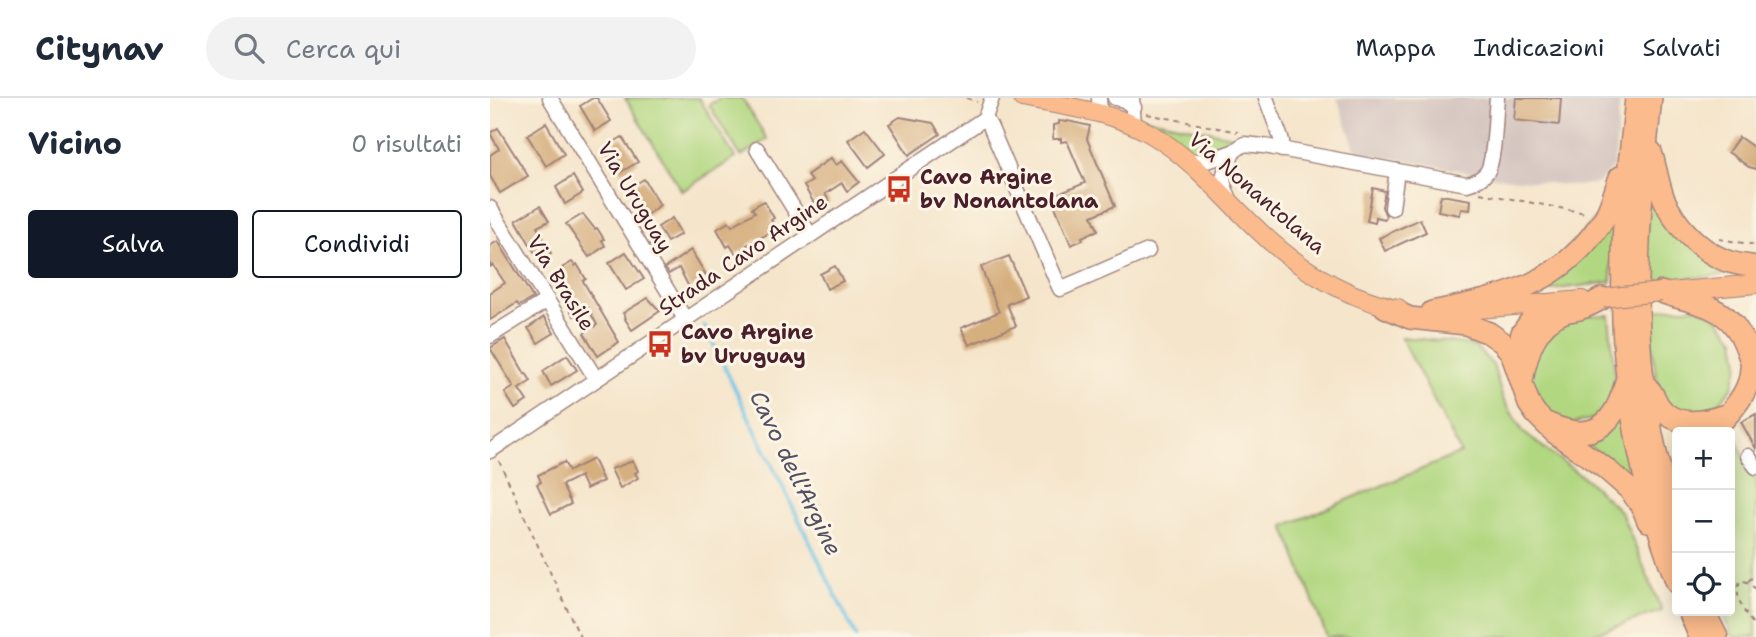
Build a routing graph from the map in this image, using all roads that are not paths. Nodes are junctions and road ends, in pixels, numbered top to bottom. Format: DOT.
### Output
graph roads {
  1 [pos="550,98"];
  2 [pos="992,98"];
  3 [pos="1022,98"];
  4 [pos="1115,98"];
  5 [pos="1265,98"];
  6 [pos="1497,98"];
  7 [pos="1636,98"];
  8 [pos="1651,98"];
  9 [pos="1099,106"];
  10 [pos="1133,110"];
  11 [pos="985,118"];
  12 [pos="1639,145"];
  13 [pos="757,149"];
  14 [pos="1282,150"];
  15 [pos="1233,152"];
  16 [pos="1188,160"];
  17 [pos="1397,170"];
  18 [pos="1231,201"];
  19 [pos="490,208"];
  20 [pos="1392,208"];
  21 [pos="496,230"];
  22 [pos="810,235"];
  23 [pos="1148,251"];
  24 [pos="1756,267"];
  25 [pos="1756,284"];
  26 [pos="1661,292"];
  27 [pos="1603,298"];
  28 [pos="546,301"];
  29 [pos="1542,305"];
  30 [pos="1385,307"];
  31 [pos="1432,312"];
  32 [pos="685,319"];
  33 [pos="490,336"];
  34 [pos="1756,336"];
  35 [pos="1751,358"];
  36 [pos="1519,374"];
  37 [pos="596,379"];
  38 [pos="1635,380"];
  39 [pos="1727,415"];
  40 [pos="1544,422"];
  41 [pos="1716,427"];
  42 [pos="493,454"];
  43 [pos="1672,516"];
  44 [pos="1672,569"];
  45 [pos="1672,572"];
  46 [pos="1691,616"];
  47 [pos="1706,616"];
  48 [pos="1700,637"];
  49 [pos="1717,637"];
  1 -- 32 [label="street, Via Uruguay"];
  2 -- 11 [label="street"];
  3 -- 9 [label="main road, Via Nonantolana"];
  4 -- 10 [label="street"];
  5 -- 14 [label="street"];
  6 -- 17 [label="street"];
  7 -- 12 [label="highway"];
  8 -- 12 [label="highway"];
  9 -- 10 [label="main road, Via Nonantolana"];
  10 -- 16 [label="main road, Via Nonantolana"];
  11 -- 22 [label="street, Strada Cavo Argine"];
  11 -- 23 [label="street"];
  12 -- 24 [label="highway"];
  12 -- 31 [label="highway"];
  12 -- 38 [label="highway"];
  12 -- 38 [label="highway"];
  13 -- 22 [label="street"];
  14 -- 15 [label="street"];
  14 -- 17 [label="street"];
  15 -- 16 [label="street"];
  15 -- 18 [label="street"];
  16 -- 18 [label="main road, Via Nonantolana"];
  17 -- 20 [label="street"];
  18 -- 30 [label="main road, Via Nonantolana"];
  19 -- 21 [label="street, Via Brasile"];
  21 -- 28 [label="street, Via Brasile"];
  22 -- 32 [label="street, Strada Cavo Argine"];
  25 -- 26 [label="main road, Via Nonantolana"];
  26 -- 27 [label="main road, Via Nonantolana, bridge"];
  26 -- 35 [label="highway"];
  27 -- 29 [label="main road, Via Nonantolana"];
  27 -- 36 [label="highway"];
  28 -- 33 [label="street"];
  28 -- 37 [label="street, Via Brasile"];
  29 -- 31 [label="main road, Via Nonantolana"];
  29 -- 36 [label="highway"];
  30 -- 31 [label="main road, Via Nonantolana"];
  30 -- 36 [label="highway"];
  32 -- 37 [label="street, Strada Cavo Argine"];
  34 -- 35 [label="highway"];
  35 -- 39 [label="highway"];
  36 -- 40 [label="highway"];
  37 -- 42 [label="street, Strada Cavo Argine"];
  38 -- 39 [label="highway"];
  38 -- 40 [label="highway"];
  38 -- 43 [label="highway"];
  38 -- 44 [label="highway"];
  39 -- 41 [label="highway"];
  40 -- 45 [label="highway"];
  46 -- 48 [label="highway"];
  47 -- 49 [label="highway"];
}
